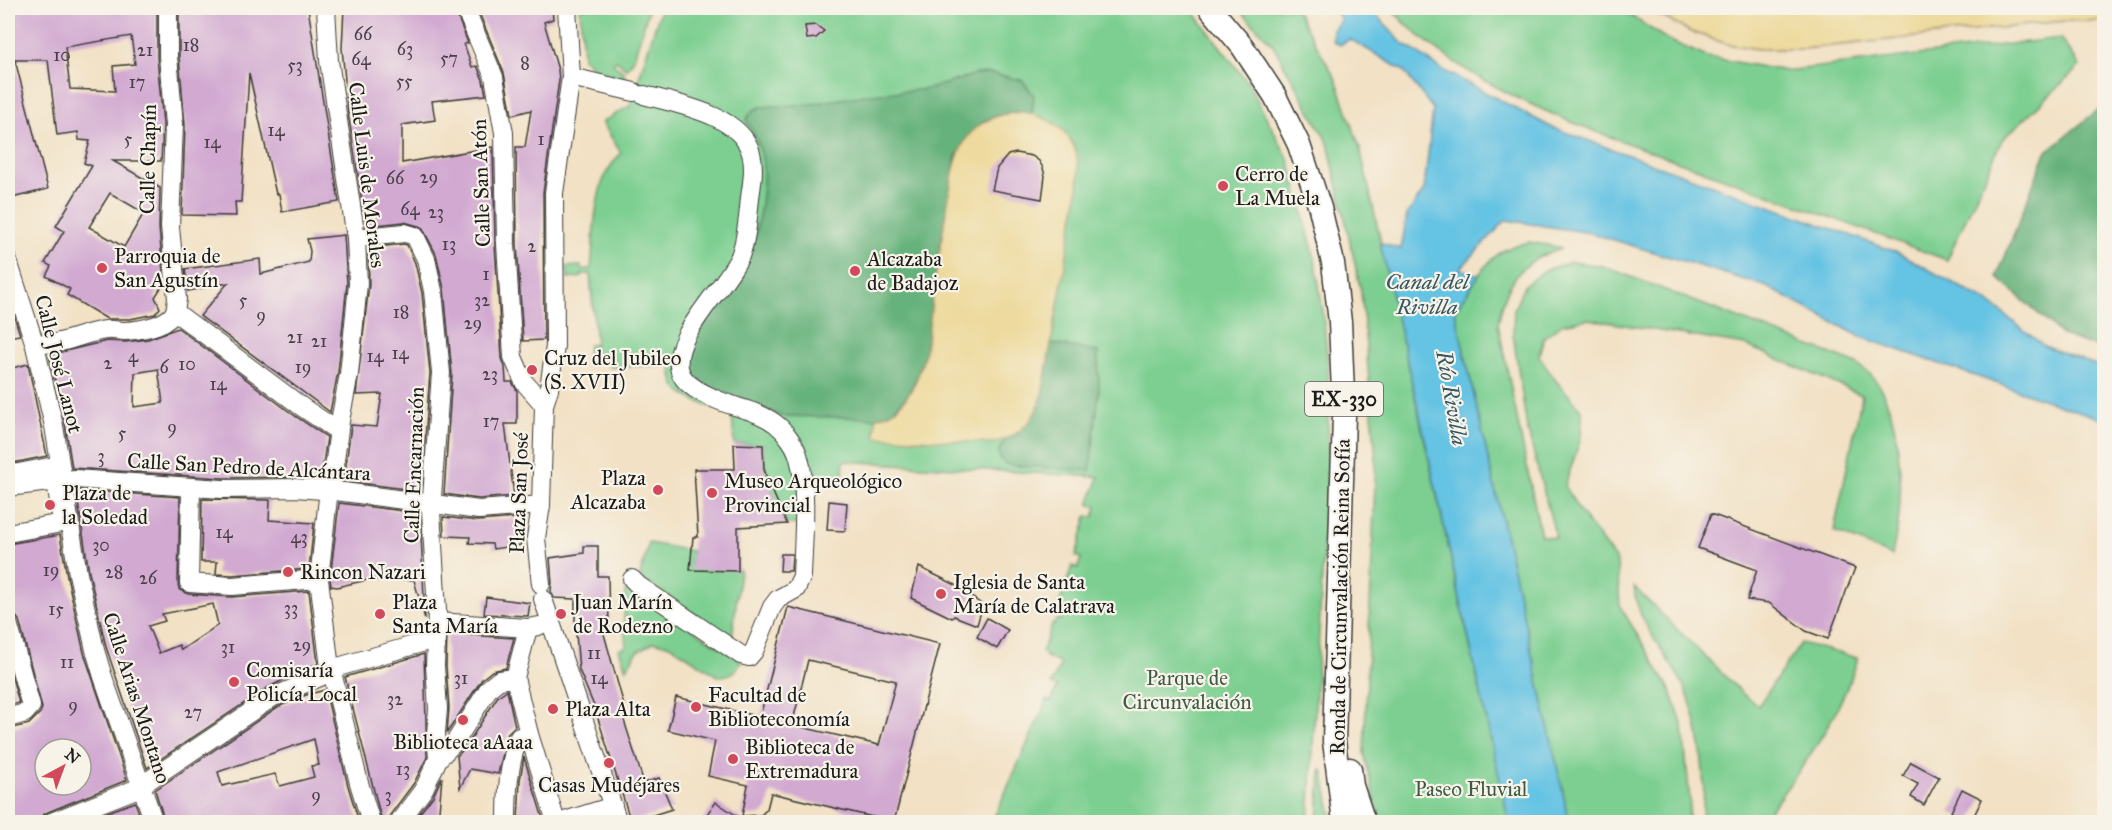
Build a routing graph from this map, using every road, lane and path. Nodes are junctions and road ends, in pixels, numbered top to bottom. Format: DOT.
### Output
graph roads {
  1 [pos="168,8"];
  2 [pos="326,8"];
  3 [pos="465,8"];
  4 [pos="567,8"];
  5 [pos="1210,8"];
  6 [pos="1230,8"];
  7 [pos="571,77"];
  8 [pos="356,238"];
  9 [pos="8,261"];
  10 [pos="508,292"];
  11 [pos="175,312"];
  12 [pos="34,342"];
  13 [pos="544,405"];
  14 [pos="338,431"];
  15 [pos="8,475"];
  16 [pos="59,480"];
  17 [pos="8,487"];
  18 [pos="191,487"];
  19 [pos="330,491"];
  20 [pos="432,505"];
  21 [pos="541,506"];
  22 [pos="8,533"];
  23 [pos="319,579"];
  24 [pos="632,579"];
  25 [pos="8,623"];
  26 [pos="551,624"];
  27 [pos="528,628"];
  28 [pos="436,631"];
  29 [pos="331,669"];
  30 [pos="515,678"];
  31 [pos="16,716"];
  32 [pos="530,734"];
  33 [pos="438,759"];
  34 [pos="141,786"];
  35 [pos="615,815"];
  36 [pos="52,822"];
  37 [pos="154,822"];
  38 [pos="371,822"];
  39 [pos="399,822"];
  40 [pos="507,822"];
  41 [pos="556,822"];
  42 [pos="561,822"];
  43 [pos="1344,822"];
  44 [pos="1364,822"];
  1 -- 11 [label="street, Calle Chapín"];
  2 -- 8 [label="street, Calle Luis de Morales"];
  3 -- 10 [label="street, Calle San Atón"];
  4 -- 7 [label="street, Plaza San José"];
  5 -- 43 [label="main road, Ronda de Circunvalación Reina Sofía / EX-330"];
  6 -- 44 [label="main road, Ronda de Circunvalación Reina Sofía / EX-330"];
  7 -- 13 [label="street, Plaza San José"];
  7 -- 24 [label="street"];
  8 -- 14 [label="street, Calle Luis de Morales"];
  8 -- 20 [label="street, Calle Encarnación"];
  9 -- 12 [label="street, Calle José Lanot"];
  10 -- 13 [label="street, Plaza San José"];
  11 -- 12 [label="street"];
  11 -- 14 [label="street"];
  12 -- 16 [label="street, Calle José Lanot"];
  13 -- 21 [label="street, Plaza San José"];
  14 -- 19 [label="street, Calle Luis de Morales"];
  15 -- 16 [label="street"];
  16 -- 17 [label="street"];
  16 -- 18 [label="street, Calle San Pedro de Alcántara"];
  16 -- 22 [label="street"];
  16 -- 34 [label="street, Calle Arias Montano"];
  18 -- 19 [label="street, Calle San Pedro de Alcántara"];
  18 -- 23 [label="street"];
  19 -- 20 [label="street, Calle San Pedro de Alcántara"];
  19 -- 23 [label="street, Calle Luis de Morales"];
  20 -- 21 [label="street, Calle San Pedro de Alcántara"];
  20 -- 28 [label="street, Calle Encarnación"];
  21 -- 26 [label="street, Plaza San José"];
  23 -- 29 [label="street, Calle Luis de Morales"];
  25 -- 31 [label="street"];
  26 -- 27 [label="street"];
  26 -- 35 [label="street, Plaza San José"];
  27 -- 28 [label="street"];
  27 -- 30 [label="street"];
  28 -- 29 [label="street"];
  28 -- 33 [label="street, Calle Encarnación"];
  29 -- 34 [label="street"];
  29 -- 38 [label="street, Calle Luis de Morales"];
  30 -- 32 [label="street"];
  30 -- 33 [label="street"];
  32 -- 40 [label="street"];
  32 -- 41 [label="street"];
  33 -- 39 [label="street"];
  34 -- 36 [label="street"];
  34 -- 37 [label="street, Calle Arias Montano"];
  35 -- 42 [label="street"];
}
